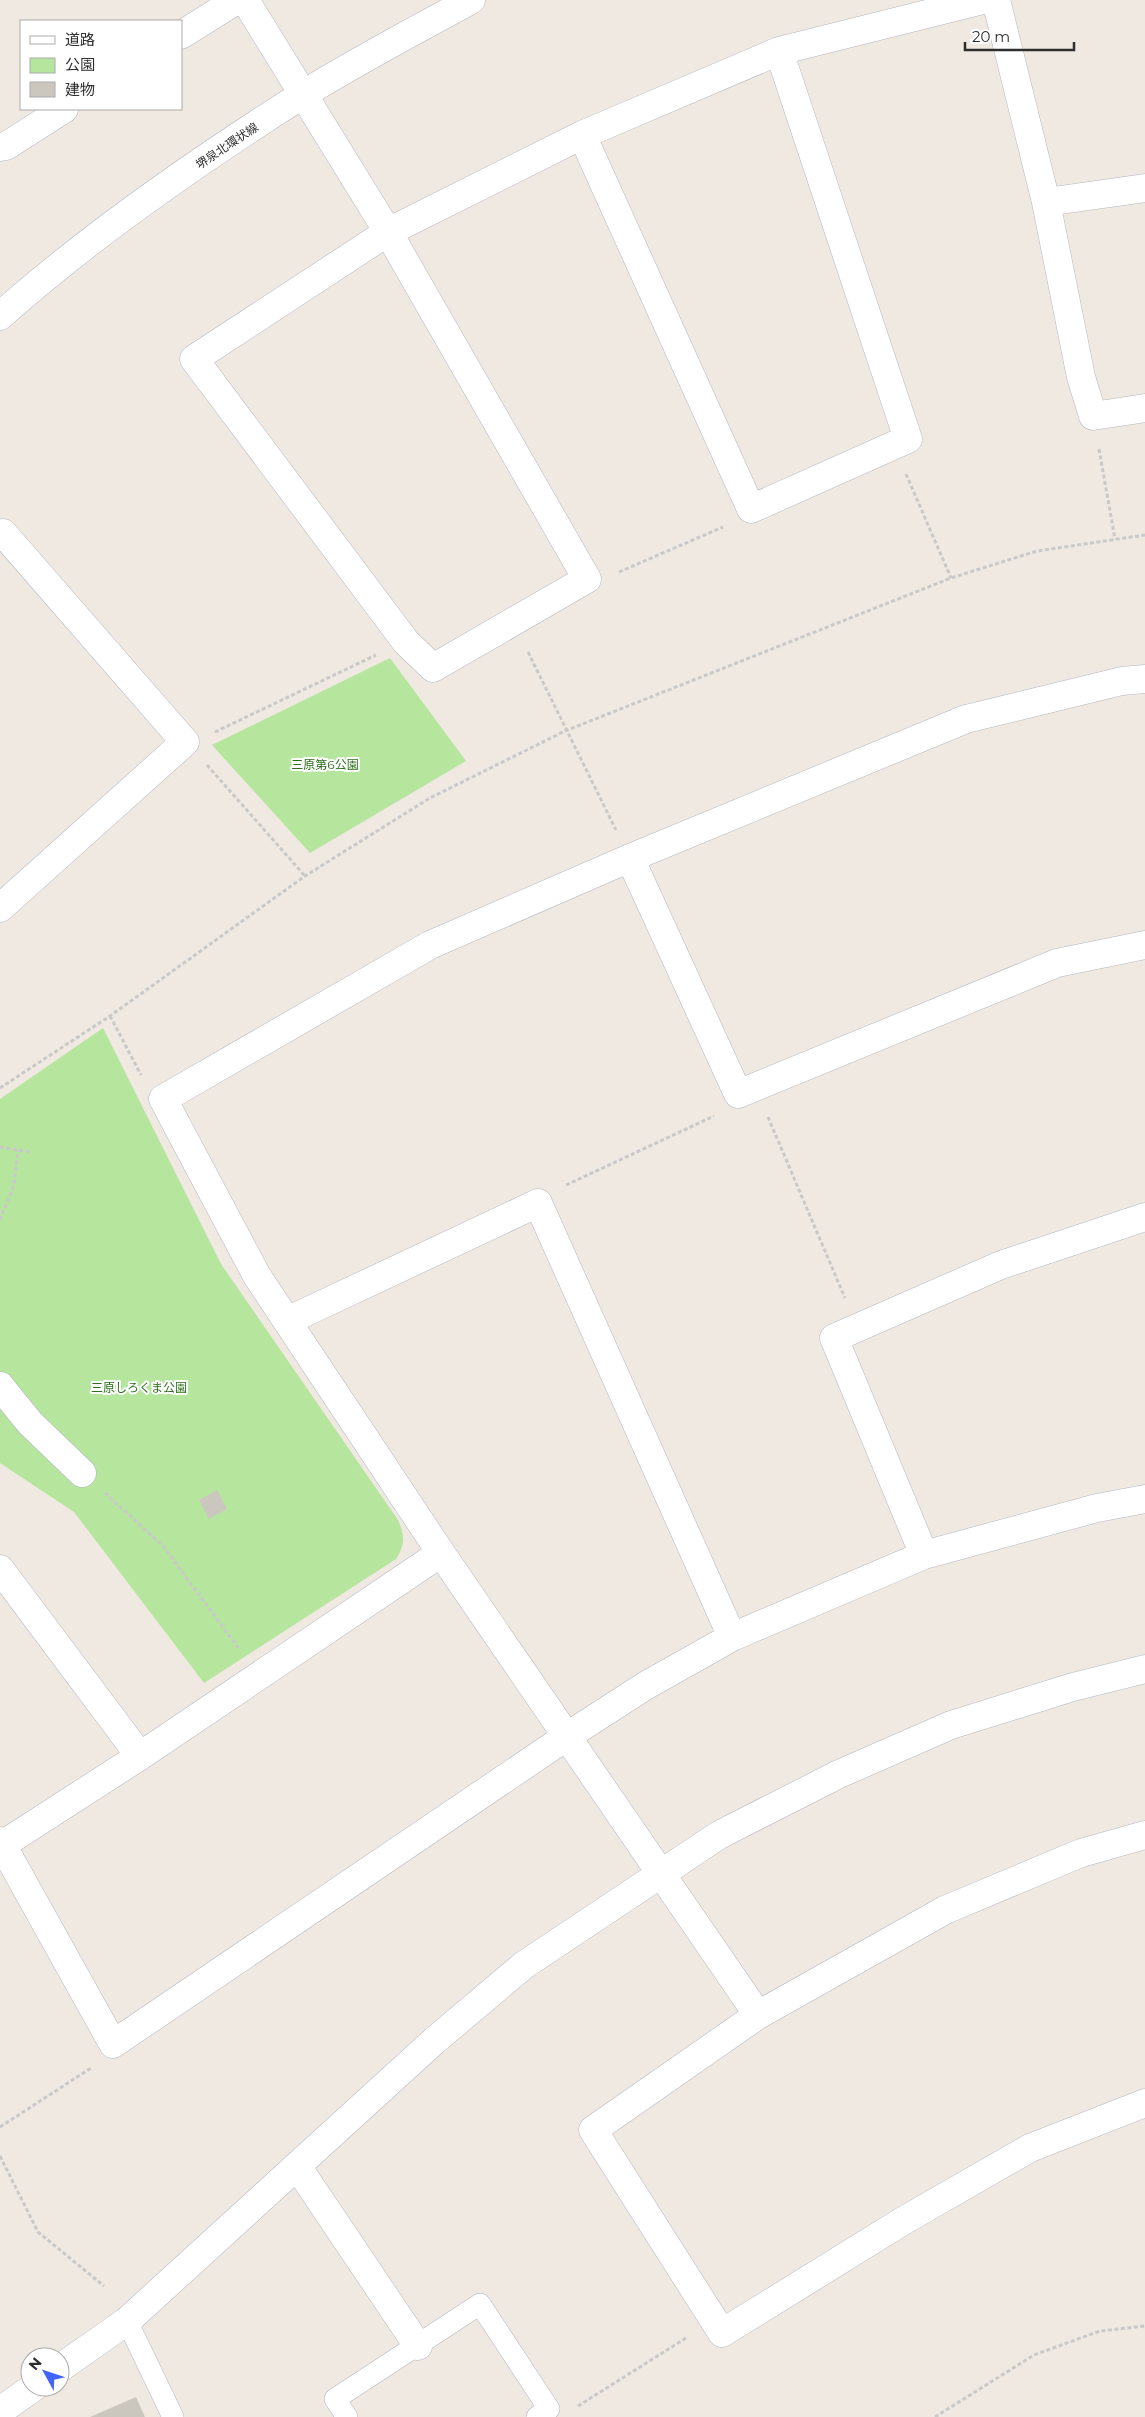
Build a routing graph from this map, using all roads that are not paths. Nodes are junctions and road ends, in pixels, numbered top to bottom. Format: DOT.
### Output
graph roads {
  1 [pos="237,0"];
  2 [pos="245,0"];
  3 [pos="470,0"];
  4 [pos="983,0"];
  5 [pos="996,0"];
  6 [pos="182,34"];
  7 [pos="779,51"];
  8 [pos="303,94"];
  9 [pos="62,110"];
  10 [pos="582,135"];
  11 [pos="0,147"];
  12 [pos="1145,188"];
  13 [pos="1046,202"];
  14 [pos="388,232"];
  15 [pos="0,316"];
  16 [pos="1145,408"];
  17 [pos="0,536"];
  18 [pos="1145,679"];
  19 [pos="630,858"];
  20 [pos="0,908"];
  21 [pos="1145,944"];
  22 [pos="1145,1217"];
  23 [pos="287,1321"];
  24 [pos="0,1386"];
  25 [pos="82,1473"];
  26 [pos="1145,1499"];
  27 [pos="441,1553"];
  28 [pos="924,1555"];
  29 [pos="0,1569"];
  30 [pos="732,1637"];
  31 [pos="1145,1669"];
  32 [pos="566,1737"];
  33 [pos="140,1756"];
  34 [pos="1145,1836"];
  35 [pos="1,1843"];
  36 [pos="660,1874"];
  37 [pos="758,2015"];
  38 [pos="1145,2103"];
  39 [pos="297,2166"];
  40 [pos="127,2321"];
  41 [pos="418,2346"];
  42 [pos="70,2361"];
  43 [pos="20,2397"];
  44 [pos="0,2411"];
  45 [pos="173,2417"];
  46 [pos="347,2417"];
  47 [pos="536,2417"];
  1 -- 6 [label="street"];
  2 -- 8 [label="street"];
  3 -- 8 [label="street, 堺泉北環状線"];
  4 -- 7 [label="street"];
  5 -- 13 [label="street"];
  7 -- 10 [label="street"];
  7 -- 10 [label="street"];
  8 -- 14 [label="street"];
  8 -- 15 [label="street, 堺泉北環状線"];
  9 -- 11 [label="street"];
  10 -- 14 [label="street"];
  12 -- 13 [label="street"];
  13 -- 16 [label="street"];
  14 -- 14 [label="street"];
  17 -- 20 [label="street"];
  18 -- 19 [label="street"];
  19 -- 21 [label="street"];
  19 -- 23 [label="street"];
  22 -- 28 [label="street"];
  23 -- 27 [label="street"];
  23 -- 30 [label="street"];
  24 -- 25 [label="street"];
  26 -- 28 [label="street"];
  27 -- 32 [label="street"];
  27 -- 33 [label="street"];
  28 -- 30 [label="street"];
  29 -- 33 [label="street"];
  30 -- 32 [label="street"];
  31 -- 36 [label="street"];
  32 -- 35 [label="street"];
  32 -- 36 [label="street"];
  33 -- 35 [label="street"];
  34 -- 37 [label="street"];
  36 -- 37 [label="street"];
  36 -- 39 [label="street"];
  37 -- 38 [label="street"];
  39 -- 40 [label="street"];
  39 -- 41 [label="street"];
  40 -- 42 [label="street"];
  40 -- 45 [label="lane"];
  41 -- 46 [label="lane"];
  41 -- 47 [label="lane"];
  43 -- 44 [label="street"];
}
